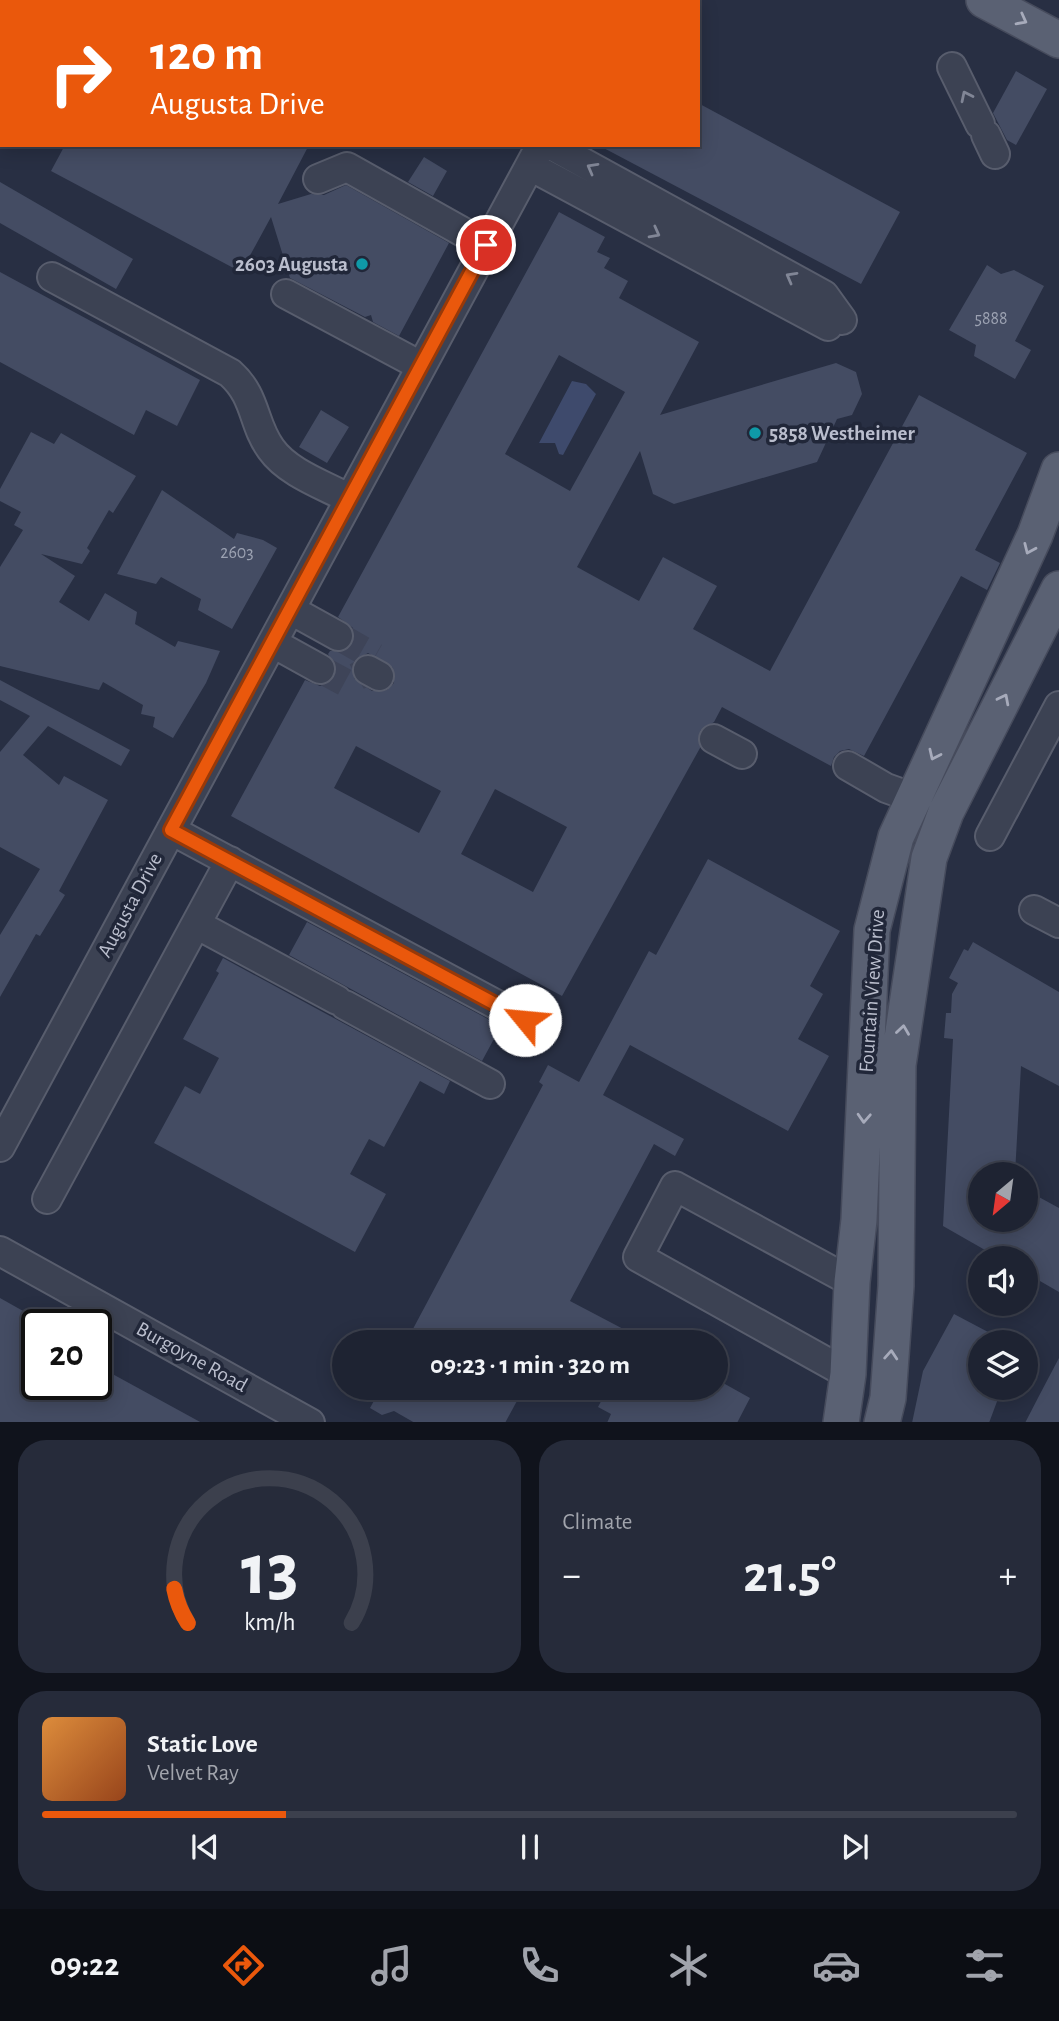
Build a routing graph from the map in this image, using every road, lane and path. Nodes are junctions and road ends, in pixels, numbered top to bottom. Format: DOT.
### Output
graph roads {
  1 [pos="984,0"];
  2 [pos="1059,40"];
  3 [pos="952,67"];
  4 [pos="987,138"];
  5 [pos="555,147"];
  6 [pos="535,155"];
  7 [pos="318,179"];
  8 [pos="486,245"];
  9 [pos="52,277"];
  10 [pos="286,294"];
  11 [pos="421,366"];
  12 [pos="1058,481"];
  13 [pos="350,499"];
  14 [pos="1059,589"];
  15 [pos="290,610"];
  16 [pos="338,636"];
  17 [pos="273,643"];
  18 [pos="320,669"];
  19 [pos="1059,706"];
  20 [pos="714,739"];
  21 [pos="742,754"];
  22 [pos="848,766"];
  23 [pos="914,798"];
  24 [pos="946,812"];
  25 [pos="171,830"];
  26 [pos="990,836"];
  27 [pos="230,861"];
  28 [pos="1034,910"];
  29 [pos="1059,923"];
  30 [pos="196,925"];
  31 [pos="525,1020"];
  32 [pos="490,1084"];
  33 [pos="0,1147"];
  34 [pos="47,1199"];
  35 [pos="0,1251"];
  36 [pos="852,1282"];
  37 [pos="896,1286"];
  38 [pos="848,1374"];
  39 [pos="308,1422"];
  40 [pos="841,1422"];
  41 [pos="882,1422"];
  1 -- 2 [label="main road, one-way"];
  4 -- 3 [label="street, one-way"];
  6 -- 5 [label="street, one-way"];
  6 -- 8 [label="street, Augusta Drive"];
  7 -- 8 [label="street"];
  8 -- 11 [label="street, Augusta Drive"];
  9 -- 13 [label="street"];
  10 -- 11 [label="street"];
  11 -- 13 [label="street, Augusta Drive"];
  12 -- 23 [label="main road, Fountain View Drive, one-way"];
  13 -- 15 [label="street, Augusta Drive"];
  24 -- 14 [label="main road, Fountain View Drive, one-way"];
  15 -- 16 [label="street"];
  15 -- 17 [label="street, Augusta Drive"];
  17 -- 18 [label="street"];
  17 -- 25 [label="street, Augusta Drive"];
  19 -- 26 [label="street"];
  20 -- 21 [label="street"];
  22 -- 23 [label="street"];
  23 -- 24 [label="main road"];
  23 -- 36 [label="main road, Fountain View Drive, one-way"];
  37 -- 24 [label="main road, Fountain View Drive, one-way"];
  25 -- 27 [label="street"];
  25 -- 33 [label="street, Augusta Drive"];
  27 -- 30 [label="street"];
  27 -- 31 [label="street"];
  28 -- 29 [label="street"];
  30 -- 32 [label="street"];
  30 -- 34 [label="street"];
  35 -- 39 [label="street, Burgoyne Road"];
  36 -- 37 [label="main road"];
  36 -- 38 [label="main road, Fountain View Drive"];
  36 -- 38 [label="street"];
  41 -- 37 [label="main road, Fountain View Drive, one-way"];
  38 -- 40 [label="main road, Fountain View Drive"];
}
